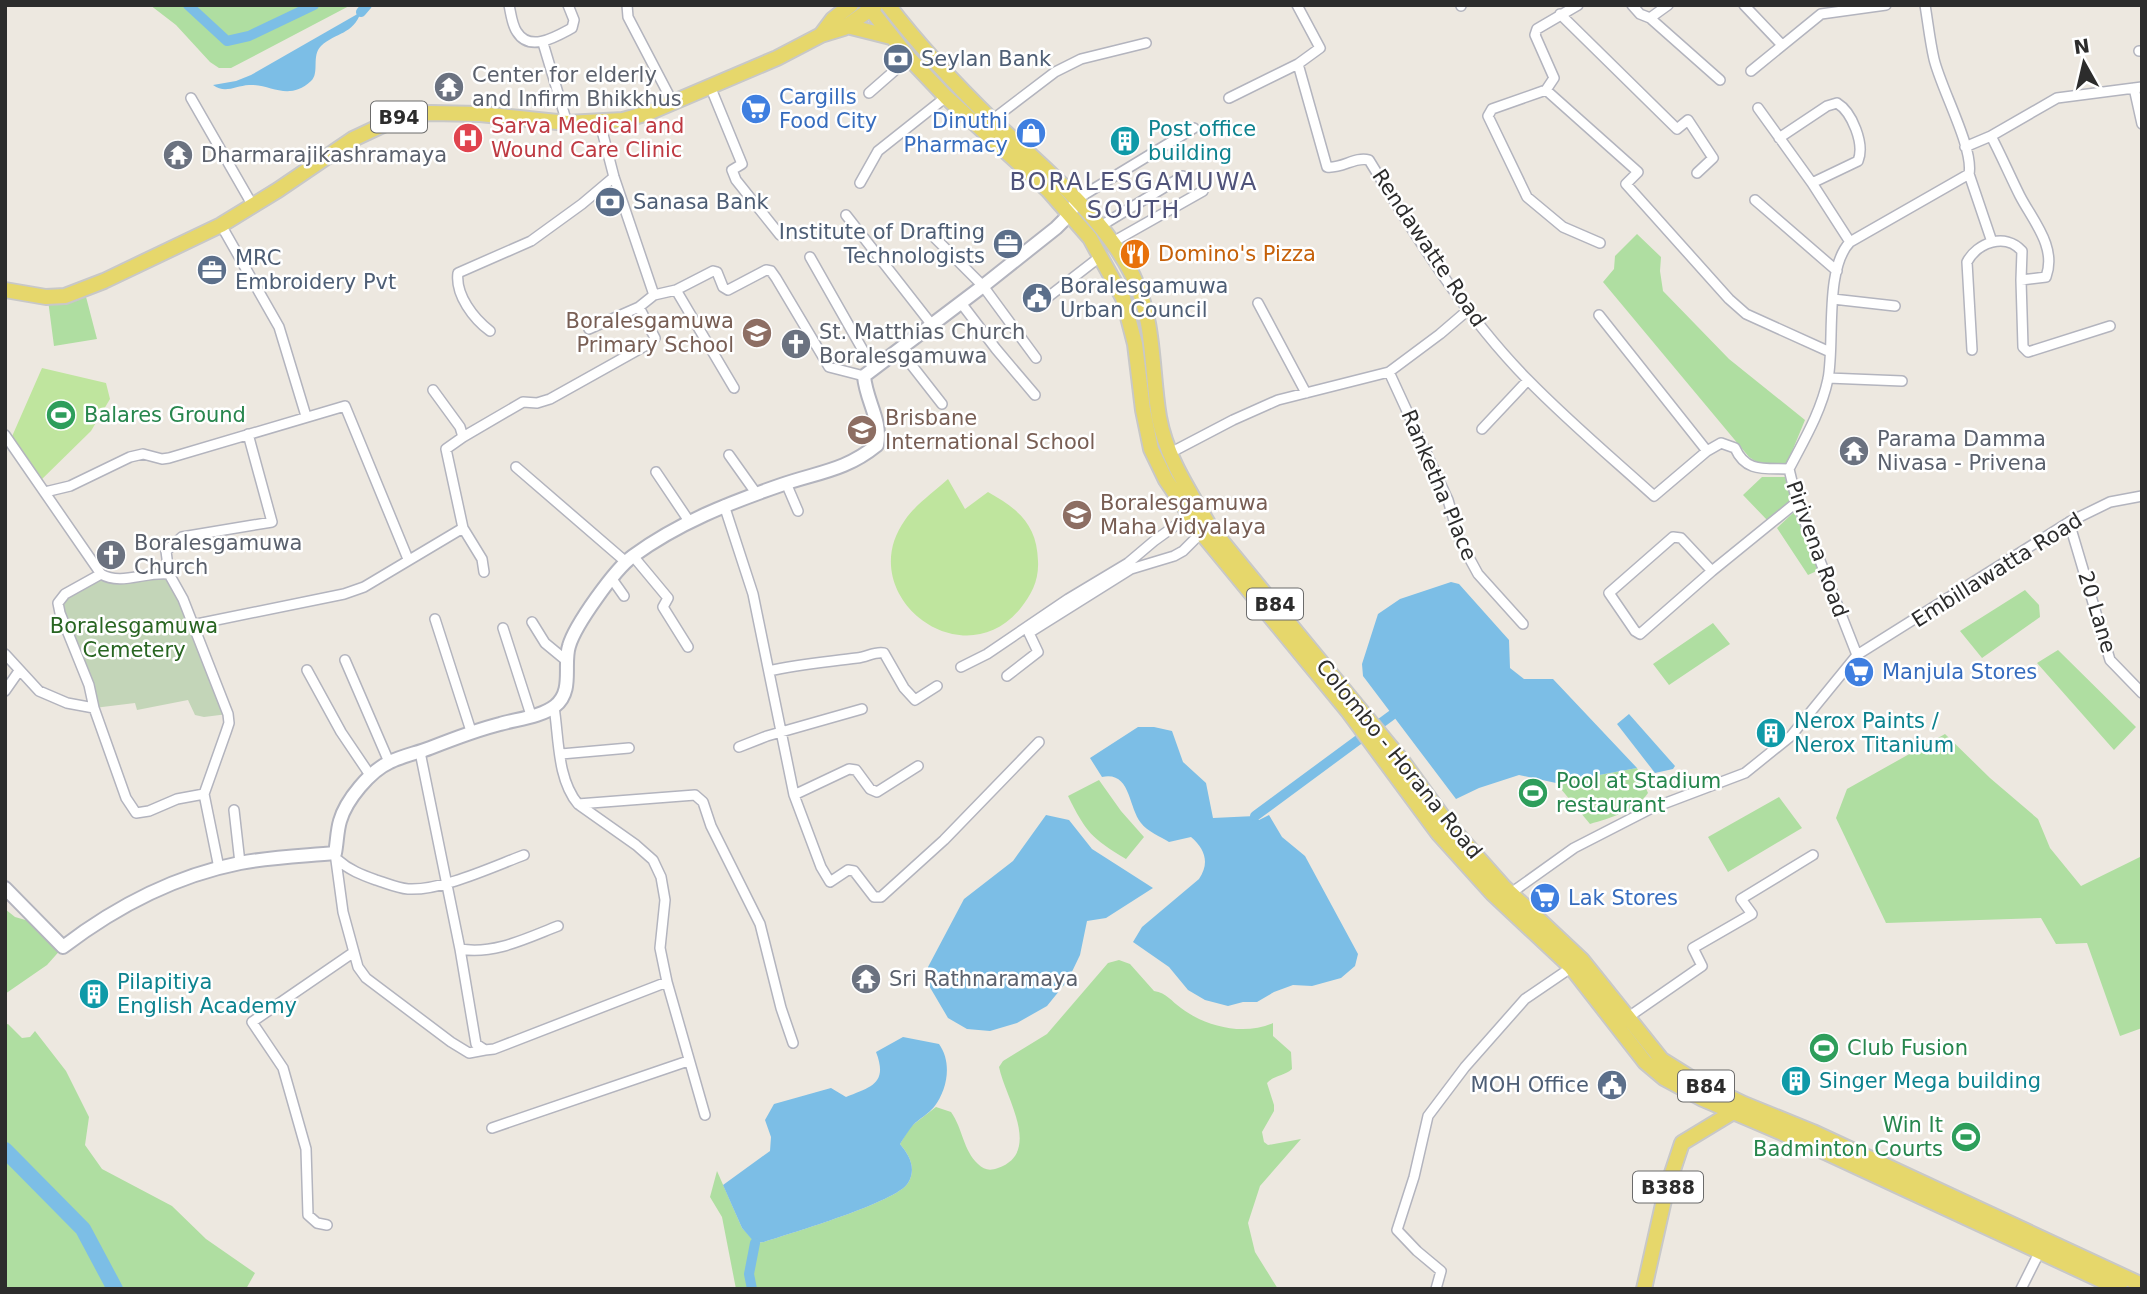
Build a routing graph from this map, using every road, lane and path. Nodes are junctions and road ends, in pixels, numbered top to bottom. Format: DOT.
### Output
graph roads {
  1 [pos="509,5"];
  2 [pos="568,5"];
  3 [pos="627,5"];
  4 [pos="888,5"];
  5 [pos="904,5"];
  6 [pos="1297,5"];
  7 [pos="1578,5"];
  8 [pos="1632,5"];
  9 [pos="1668,5"];
  10 [pos="1744,5"];
  11 [pos="1886,5"];
  12 [pos="1925,5"];
  13 [pos="871,7"];
  14 [pos="1831,8"];
  15 [pos="845,13"];
  16 [pos="1560,14"];
  17 [pos="1650,18"];
  18 [pos="901,22"];
  19 [pos="891,37"];
  20 [pos="543,43"];
  21 [pos="1146,43"];
  22 [pos="1782,45"];
  23 [pos="909,58"];
  24 [pos="1298,64"];
  25 [pos="1751,71"];
  26 [pos="1720,80"];
  27 [pos="710,86"];
  28 [pos="2138,88"];
  29 [pos="1546,90"];
  30 [pos="869,93"];
  31 [pos="946,97"];
  32 [pos="191,98"];
  33 [pos="1229,98"];
  34 [pos="673,103"];
  35 [pos="1758,108"];
  36 [pos="992,120"];
  37 [pos="600,122"];
  38 [pos="567,123"];
  39 [pos="2142,124"];
  40 [pos="1194,128"];
  41 [pos="1991,135"];
  42 [pos="1779,138"];
  43 [pos="1965,147"];
  44 [pos="1697,173"];
  45 [pos="1969,174"];
  46 [pos="1183,176"];
  47 [pos="614,177"];
  48 [pos="1812,183"];
  49 [pos="860,184"];
  50 [pos="1203,191"];
  51 [pos="1077,198"];
  52 [pos="1755,200"];
  53 [pos="253,206"];
  54 [pos="1070,214"];
  55 [pos="846,215"];
  56 [pos="221,225"];
  57 [pos="1099,227"];
  58 [pos="780,235"];
  59 [pos="932,235"];
  60 [pos="1850,242"];
  61 [pos="1992,242"];
  62 [pos="1111,243"];
  63 [pos="1600,243"];
  64 [pos="1101,256"];
  65 [pos="810,257"];
  66 [pos="1837,271"];
  67 [pos="2021,280"];
  68 [pos="983,286"];
  69 [pos="5,290"];
  70 [pos="676,290"];
  71 [pos="654,295"];
  72 [pos="1833,299"];
  73 [pos="961,303"];
  74 [pos="1258,303"];
  75 [pos="1039,304"];
  76 [pos="1895,306"];
  77 [pos="639,307"];
  78 [pos="1468,310"];
  79 [pos="1599,315"];
  80 [pos="932,325"];
  81 [pos="2110,326"];
  82 [pos="589,329"];
  83 [pos="490,331"];
  84 [pos="900,349"];
  85 [pos="1972,350"];
  86 [pos="1830,352"];
  87 [pos="1036,358"];
  88 [pos="869,372"];
  89 [pos="1389,372"];
  90 [pos="1828,378"];
  91 [pos="1528,380"];
  92 [pos="1902,381"];
  93 [pos="734,388"];
  94 [pos="433,390"];
  95 [pos="1306,393"];
  96 [pos="1035,395"];
  97 [pos="942,404"];
  98 [pos="306,416"];
  99 [pos="1482,429"];
  100 [pos="5,435"];
  101 [pos="248,435"];
  102 [pos="463,437"];
  103 [pos="1707,451"];
  104 [pos="1170,453"];
  105 [pos="729,455"];
  106 [pos="516,467"];
  107 [pos="1789,469"];
  108 [pos="656,471"];
  109 [pos="786,483"];
  110 [pos="45,492"];
  111 [pos="756,493"];
  112 [pos="2142,496"];
  113 [pos="1797,502"];
  114 [pos="724,505"];
  115 [pos="798,511"];
  116 [pos="1190,515"];
  117 [pos="689,521"];
  118 [pos="2069,522"];
  119 [pos="463,527"];
  120 [pos="1202,532"];
  121 [pos="408,559"];
  122 [pos="630,559"];
  123 [pos="1712,571"];
  124 [pos="484,572"];
  125 [pos="169,573"];
  126 [pos="101,574"];
  127 [pos="612,579"];
  128 [pos="624,596"];
  129 [pos="435,619"];
  130 [pos="532,622"];
  131 [pos="1523,624"];
  132 [pos="192,625"];
  133 [pos="503,628"];
  134 [pos="688,647"];
  135 [pos="5,654"];
  136 [pos="1857,656"];
  137 [pos="345,660"];
  138 [pos="568,662"];
  139 [pos="961,667"];
  140 [pos="307,670"];
  141 [pos="19,671"];
  142 [pos="769,671"];
  143 [pos="1007,676"];
  144 [pos="937,686"];
  145 [pos="5,691"];
  146 [pos="2142,693"];
  147 [pos="554,707"];
  148 [pos="94,708"];
  149 [pos="862,709"];
  150 [pos="531,715"];
  151 [pos="1362,721"];
  152 [pos="471,731"];
  153 [pos="783,731"];
  154 [pos="1038,742"];
  155 [pos="739,747"];
  156 [pos="629,748"];
  157 [pos="420,751"];
  158 [pos="561,754"];
  159 [pos="389,762"];
  160 [pos="918,766"];
  161 [pos="370,775"];
  162 [pos="204,793"];
  163 [pos="794,795"];
  164 [pos="578,804"];
  165 [pos="234,810"];
  166 [pos="524,855"];
  167 [pos="1813,855"];
  168 [pos="337,856"];
  169 [pos="240,863"];
  170 [pos="219,868"];
  171 [pos="446,884"];
  172 [pos="5,888"];
  173 [pos="1507,898"];
  174 [pos="558,926"];
  175 [pos="460,949"];
  176 [pos="354,952"];
  177 [pos="1576,963"];
  178 [pos="667,982"];
  179 [pos="1627,1018"];
  180 [pos="793,1043"];
  181 [pos="485,1050"];
  182 [pos="688,1061"];
  183 [pos="1738,1109"];
  184 [pos="705,1115"];
  185 [pos="492,1128"];
  186 [pos="327,1225"];
  187 [pos="2043,1245"];
  188 [pos="2142,1284"];
  189 [pos="2112,1287"];
  190 [pos="1436,1289"];
  191 [pos="1644,1289"];
  192 [pos="2021,1289"];
  1 -- 20 [label="street"];
  2 -- 20 [label="street"];
  3 -- 34 [label="street"];
  4 -- 18 [label="main road, Colombo - Horana Road / B84"];
  5 -- 18 [label="main road"];
  6 -- 24 [label="street"];
  7 -- 16 [label="street"];
  8 -- 17 [label="street"];
  9 -- 17 [label="street"];
  10 -- 22 [label="street"];
  11 -- 14 [label="street"];
  12 -- 43 [label="street"];
  13 -- 15 [label="main road, B94"];
  13 -- 19 [label="main road, Colombo - Horana Road / B84"];
  14 -- 22 [label="street"];
  15 -- 19 [label="main road"];
  15 -- 27 [label="main road, B94"];
  16 -- 29 [label="street"];
  16 -- 44 [label="street"];
  17 -- 26 [label="street"];
  18 -- 36 [label="main road, Colombo - Horana Road / B84"];
  19 -- 23 [label="main road, Colombo - Horana Road / B84"];
  20 -- 38 [label="street"];
  21 -- 36 [label="street"];
  22 -- 25 [label="street"];
  23 -- 30 [label="street"];
  23 -- 31 [label="main road, Colombo - Horana Road / B84"];
  24 -- 33 [label="street"];
  24 -- 78 [label="street, Rendawatte Road"];
  27 -- 34 [label="main road, B94"];
  27 -- 58 [label="street"];
  28 -- 39 [label="street"];
  28 -- 41 [label="street"];
  29 -- 63 [label="street"];
  29 -- 86 [label="street"];
  31 -- 49 [label="street"];
  31 -- 54 [label="main road, Colombo - Horana Road / B84"];
  32 -- 53 [label="street"];
  34 -- 37 [label="main road, B94"];
  35 -- 42 [label="street"];
  36 -- 51 [label="main road, Colombo - Horana Road / B84"];
  37 -- 38 [label="main road, B94"];
  37 -- 47 [label="street"];
  38 -- 53 [label="main road, B94"];
  40 -- 51 [label="street"];
  41 -- 43 [label="street"];
  41 -- 67 [label="street"];
  42 -- 48 [label="street"];
  42 -- 48 [label="street"];
  43 -- 45 [label="street"];
  45 -- 60 [label="street"];
  45 -- 61 [label="street"];
  46 -- 57 [label="street"];
  47 -- 71 [label="street"];
  47 -- 83 [label="street"];
  48 -- 60 [label="street"];
  50 -- 62 [label="street"];
  51 -- 54 [label="street"];
  51 -- 57 [label="main road, Colombo - Horana Road / B84"];
  52 -- 66 [label="street"];
  53 -- 56 [label="main road, B94"];
  54 -- 64 [label="main road, Colombo - Horana Road / B84"];
  54 -- 68 [label="street"];
  55 -- 80 [label="street"];
  56 -- 69 [label="main road, B94"];
  56 -- 98 [label="street"];
  57 -- 62 [label="main road, Colombo - Horana Road / B84"];
  59 -- 68 [label="street"];
  60 -- 66 [label="street, Pirivena Road"];
  61 -- 67 [label="street"];
  61 -- 85 [label="street"];
  62 -- 104 [label="main road, Colombo - Horana Road / B84"];
  64 -- 75 [label="street"];
  64 -- 116 [label="main road, Colombo - Horana Road / B84"];
  65 -- 88 [label="street"];
  66 -- 72 [label="street, Pirivena Road"];
  67 -- 81 [label="street"];
  68 -- 73 [label="street"];
  68 -- 87 [label="street"];
  70 -- 71 [label="street"];
  70 -- 88 [label="street"];
  70 -- 93 [label="street"];
  71 -- 77 [label="street"];
  72 -- 76 [label="street"];
  72 -- 86 [label="street, Pirivena Road"];
  73 -- 80 [label="street"];
  73 -- 96 [label="street"];
  74 -- 95 [label="street"];
  77 -- 82 [label="street"];
  77 -- 102 [label="street"];
  78 -- 89 [label="street"];
  78 -- 91 [label="street, Rendawatte Road"];
  79 -- 103 [label="street"];
  80 -- 84 [label="street"];
  84 -- 88 [label="street"];
  84 -- 97 [label="street"];
  86 -- 90 [label="street, Pirivena Road"];
  88 -- 109 [label="street"];
  89 -- 95 [label="street"];
  89 -- 131 [label="street, Ranketha Place"];
  90 -- 92 [label="street"];
  90 -- 107 [label="street, Pirivena Road"];
  91 -- 99 [label="street"];
  91 -- 103 [label="street, Rendawatte Road"];
  94 -- 102 [label="street"];
  95 -- 104 [label="street"];
  98 -- 101 [label="street"];
  98 -- 121 [label="street"];
  100 -- 110 [label="street"];
  101 -- 110 [label="street"];
  101 -- 125 [label="street"];
  102 -- 119 [label="street"];
  103 -- 107 [label="street"];
  104 -- 151 [label="main road, Colombo - Horana Road / B84"];
  105 -- 111 [label="street"];
  106 -- 122 [label="street"];
  107 -- 113 [label="street, Pirivena Road"];
  108 -- 117 [label="street"];
  109 -- 111 [label="street"];
  109 -- 115 [label="street"];
  110 -- 126 [label="street"];
  111 -- 114 [label="street"];
  112 -- 118 [label="street, Embillawatta Road"];
  113 -- 123 [label="street"];
  113 -- 136 [label="street, Pirivena Road"];
  114 -- 117 [label="street"];
  114 -- 142 [label="street"];
  116 -- 120 [label="main road, Colombo - Horana Road / B84"];
  116 -- 139 [label="street"];
  117 -- 122 [label="street"];
  118 -- 136 [label="street, Embillawatta Road"];
  118 -- 146 [label="street, 20 Lane"];
  119 -- 121 [label="street"];
  119 -- 124 [label="street"];
  120 -- 143 [label="street"];
  120 -- 151 [label="main road, Colombo - Horana Road / B84"];
  121 -- 132 [label="street"];
  122 -- 127 [label="street"];
  122 -- 134 [label="street"];
  123 -- 123 [label="street"];
  125 -- 126 [label="street"];
  125 -- 132 [label="street"];
  126 -- 148 [label="street"];
  127 -- 128 [label="street"];
  127 -- 138 [label="street"];
  129 -- 152 [label="street"];
  130 -- 138 [label="street"];
  132 -- 162 [label="street"];
  133 -- 150 [label="street"];
  135 -- 141 [label="street"];
  136 -- 173 [label="street"];
  137 -- 159 [label="street"];
  138 -- 147 [label="street"];
  140 -- 161 [label="street"];
  141 -- 145 [label="street"];
  141 -- 148 [label="street"];
  142 -- 144 [label="street"];
  142 -- 153 [label="street"];
  147 -- 150 [label="street"];
  147 -- 158 [label="street"];
  148 -- 162 [label="street"];
  149 -- 153 [label="street"];
  150 -- 152 [label="street"];
  151 -- 173 [label="main road, Colombo - Horana Road / B84"];
  152 -- 157 [label="street"];
  153 -- 155 [label="street"];
  153 -- 163 [label="street"];
  154 -- 163 [label="street"];
  156 -- 158 [label="street"];
  157 -- 159 [label="street"];
  157 -- 171 [label="street"];
  158 -- 164 [label="street"];
  159 -- 161 [label="street"];
  160 -- 163 [label="street"];
  161 -- 168 [label="street"];
  162 -- 170 [label="street"];
  164 -- 178 [label="street"];
  164 -- 180 [label="street"];
  165 -- 169 [label="street"];
  166 -- 171 [label="street"];
  167 -- 179 [label="street"];
  168 -- 169 [label="street"];
  168 -- 171 [label="street"];
  168 -- 176 [label="street"];
  169 -- 170 [label="street"];
  170 -- 172 [label="street"];
  171 -- 175 [label="street"];
  173 -- 177 [label="main road, Colombo - Horana Road / B84"];
  174 -- 175 [label="street"];
  175 -- 181 [label="street"];
  176 -- 181 [label="street"];
  176 -- 186 [label="street"];
  177 -- 179 [label="main road, Colombo - Horana Road / B84"];
  177 -- 183 [label="main road, Colombo - Horana Road / B84"];
  177 -- 190 [label="street"];
  178 -- 181 [label="street"];
  178 -- 182 [label="street"];
  179 -- 183 [label="main road, Colombo - Horana Road / B84"];
  182 -- 184 [label="street"];
  182 -- 185 [label="street"];
  183 -- 187 [label="main road, Colombo - Horana Road / B84"];
  183 -- 191 [label="main road, B388"];
  187 -- 188 [label="main road, Colombo - Horana Road / B84"];
  187 -- 189 [label="main road, Colombo - Horana Road / B84"];
  187 -- 192 [label="street"];
}
